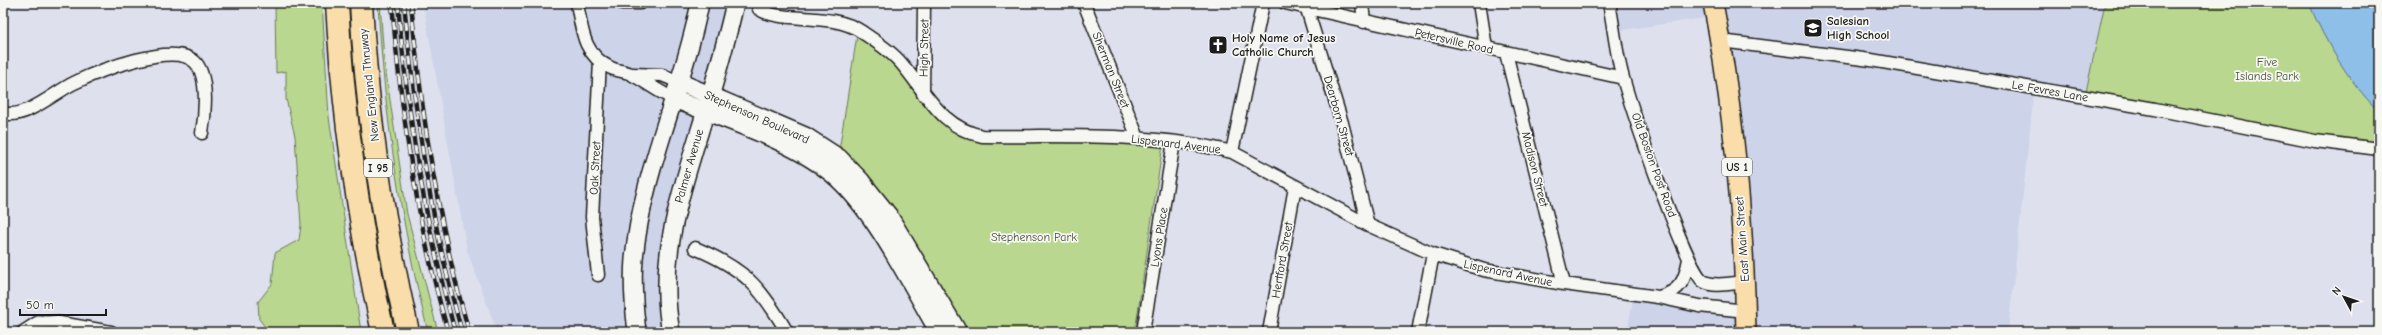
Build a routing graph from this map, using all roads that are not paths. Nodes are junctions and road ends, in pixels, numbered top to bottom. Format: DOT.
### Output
graph roads {
  1 [pos="337,3"];
  2 [pos="361,3"];
  3 [pos="577,3"];
  4 [pos="622,3"];
  5 [pos="640,3"];
  6 [pos="700,3"];
  7 [pos="735,3"];
  8 [pos="924,3"];
  9 [pos="1084,3"];
  10 [pos="1263,3"];
  11 [pos="1285,3"];
  12 [pos="1362,3"];
  13 [pos="1480,3"];
  14 [pos="1610,3"];
  15 [pos="1713,3"];
  16 [pos="758,6"];
  17 [pos="1307,9"];
  18 [pos="1364,22"];
  19 [pos="1720,41"];
  20 [pos="1486,48"];
  21 [pos="1506,53"];
  22 [pos="600,61"];
  23 [pos="631,74"];
  24 [pos="1623,78"];
  25 [pos="679,82"];
  26 [pos="923,94"];
  27 [pos="674,99"];
  28 [pos="708,104"];
  29 [pos="3,113"];
  30 [pos="202,133"];
  31 [pos="1138,138"];
  32 [pos="1174,142"];
  33 [pos="2379,149"];
  34 [pos="1232,152"];
  35 [pos="1295,187"];
  36 [pos="1368,225"];
  37 [pos="695,248"];
  38 [pos="1433,254"];
  39 [pos="1689,259"];
  40 [pos="598,275"];
  41 [pos="1745,282"];
  42 [pos="1564,284"];
  43 [pos="1658,297"];
  44 [pos="1746,311"];
  45 [pos="78,329"];
  46 [pos="23,332"];
  47 [pos="111,332"];
  48 [pos="383,332"];
  49 [pos="408,332"];
  50 [pos="636,332"];
  51 [pos="671,332"];
  52 [pos="787,332"];
  53 [pos="939,332"];
  54 [pos="958,332"];
  55 [pos="1143,332"];
  56 [pos="1269,332"];
  57 [pos="1418,332"];
  58 [pos="1746,332"];
  1 -- 48 [label="highway, New England Thruway / I 95"];
  2 -- 49 [label="highway, New England Thruway / I 95"];
  3 -- 22 [label="street, Stephenson Boulevard"];
  4 -- 5 [label="street"];
  6 -- 25 [label="street"];
  7 -- 28 [label="street, Palmer Avenue"];
  8 -- 26 [label="street, High Street"];
  9 -- 31 [label="street, Sherman Street"];
  10 -- 34 [label="street"];
  11 -- 17 [label="street, Petersville Road"];
  12 -- 18 [label="street"];
  13 -- 20 [label="street"];
  14 -- 24 [label="street, Old Boston Post Road"];
  15 -- 19 [label="main road, East Main Street / US 1"];
  16 -- 26 [label="street, Lispenard Avenue"];
  17 -- 18 [label="street, Petersville Road"];
  17 -- 36 [label="street, Dearborn Street"];
  18 -- 20 [label="street, Petersville Road"];
  19 -- 33 [label="street, Le Fevres Lane"];
  19 -- 41 [label="main road, East Main Street / US 1"];
  20 -- 21 [label="street, Petersville Road"];
  21 -- 24 [label="street, Petersville Road"];
  21 -- 42 [label="street, Madison Street"];
  22 -- 23 [label="street, Stephenson Boulevard"];
  22 -- 40 [label="street, Oak Street"];
  23 -- 25 [label="street, Stephenson Boulevard"];
  23 -- 27 [label="street, Stephenson Boulevard"];
  24 -- 39 [label="street, Old Boston Post Road"];
  25 -- 27 [label="street"];
  25 -- 28 [label="street, Stephenson Boulevard"];
  26 -- 31 [label="street, Lispenard Avenue"];
  27 -- 28 [label="street, Stephenson Boulevard"];
  27 -- 50 [label="street"];
  28 -- 51 [label="street, Palmer Avenue"];
  28 -- 53 [label="street, Stephenson Boulevard"];
  28 -- 54 [label="street, Stephenson Boulevard"];
  29 -- 30 [label="street"];
  31 -- 32 [label="street, Lispenard Avenue"];
  32 -- 34 [label="street, Lispenard Avenue"];
  32 -- 55 [label="street, Lyons Place"];
  34 -- 35 [label="street, Lispenard Avenue"];
  35 -- 36 [label="street, Lispenard Avenue"];
  35 -- 56 [label="street, Hertford Street"];
  36 -- 38 [label="street, Lispenard Avenue"];
  37 -- 52 [label="street"];
  38 -- 42 [label="street, Lispenard Avenue"];
  38 -- 57 [label="street"];
  39 -- 41 [label="street, Old Boston Post Road"];
  39 -- 43 [label="street"];
  41 -- 44 [label="main road, East Main Street / US 1"];
  42 -- 43 [label="street, Lispenard Avenue"];
  43 -- 44 [label="street, Lispenard Avenue"];
  44 -- 58 [label="main road, East Main Street / US 1"];
  45 -- 46 [label="street"];
  45 -- 47 [label="street"];
}
